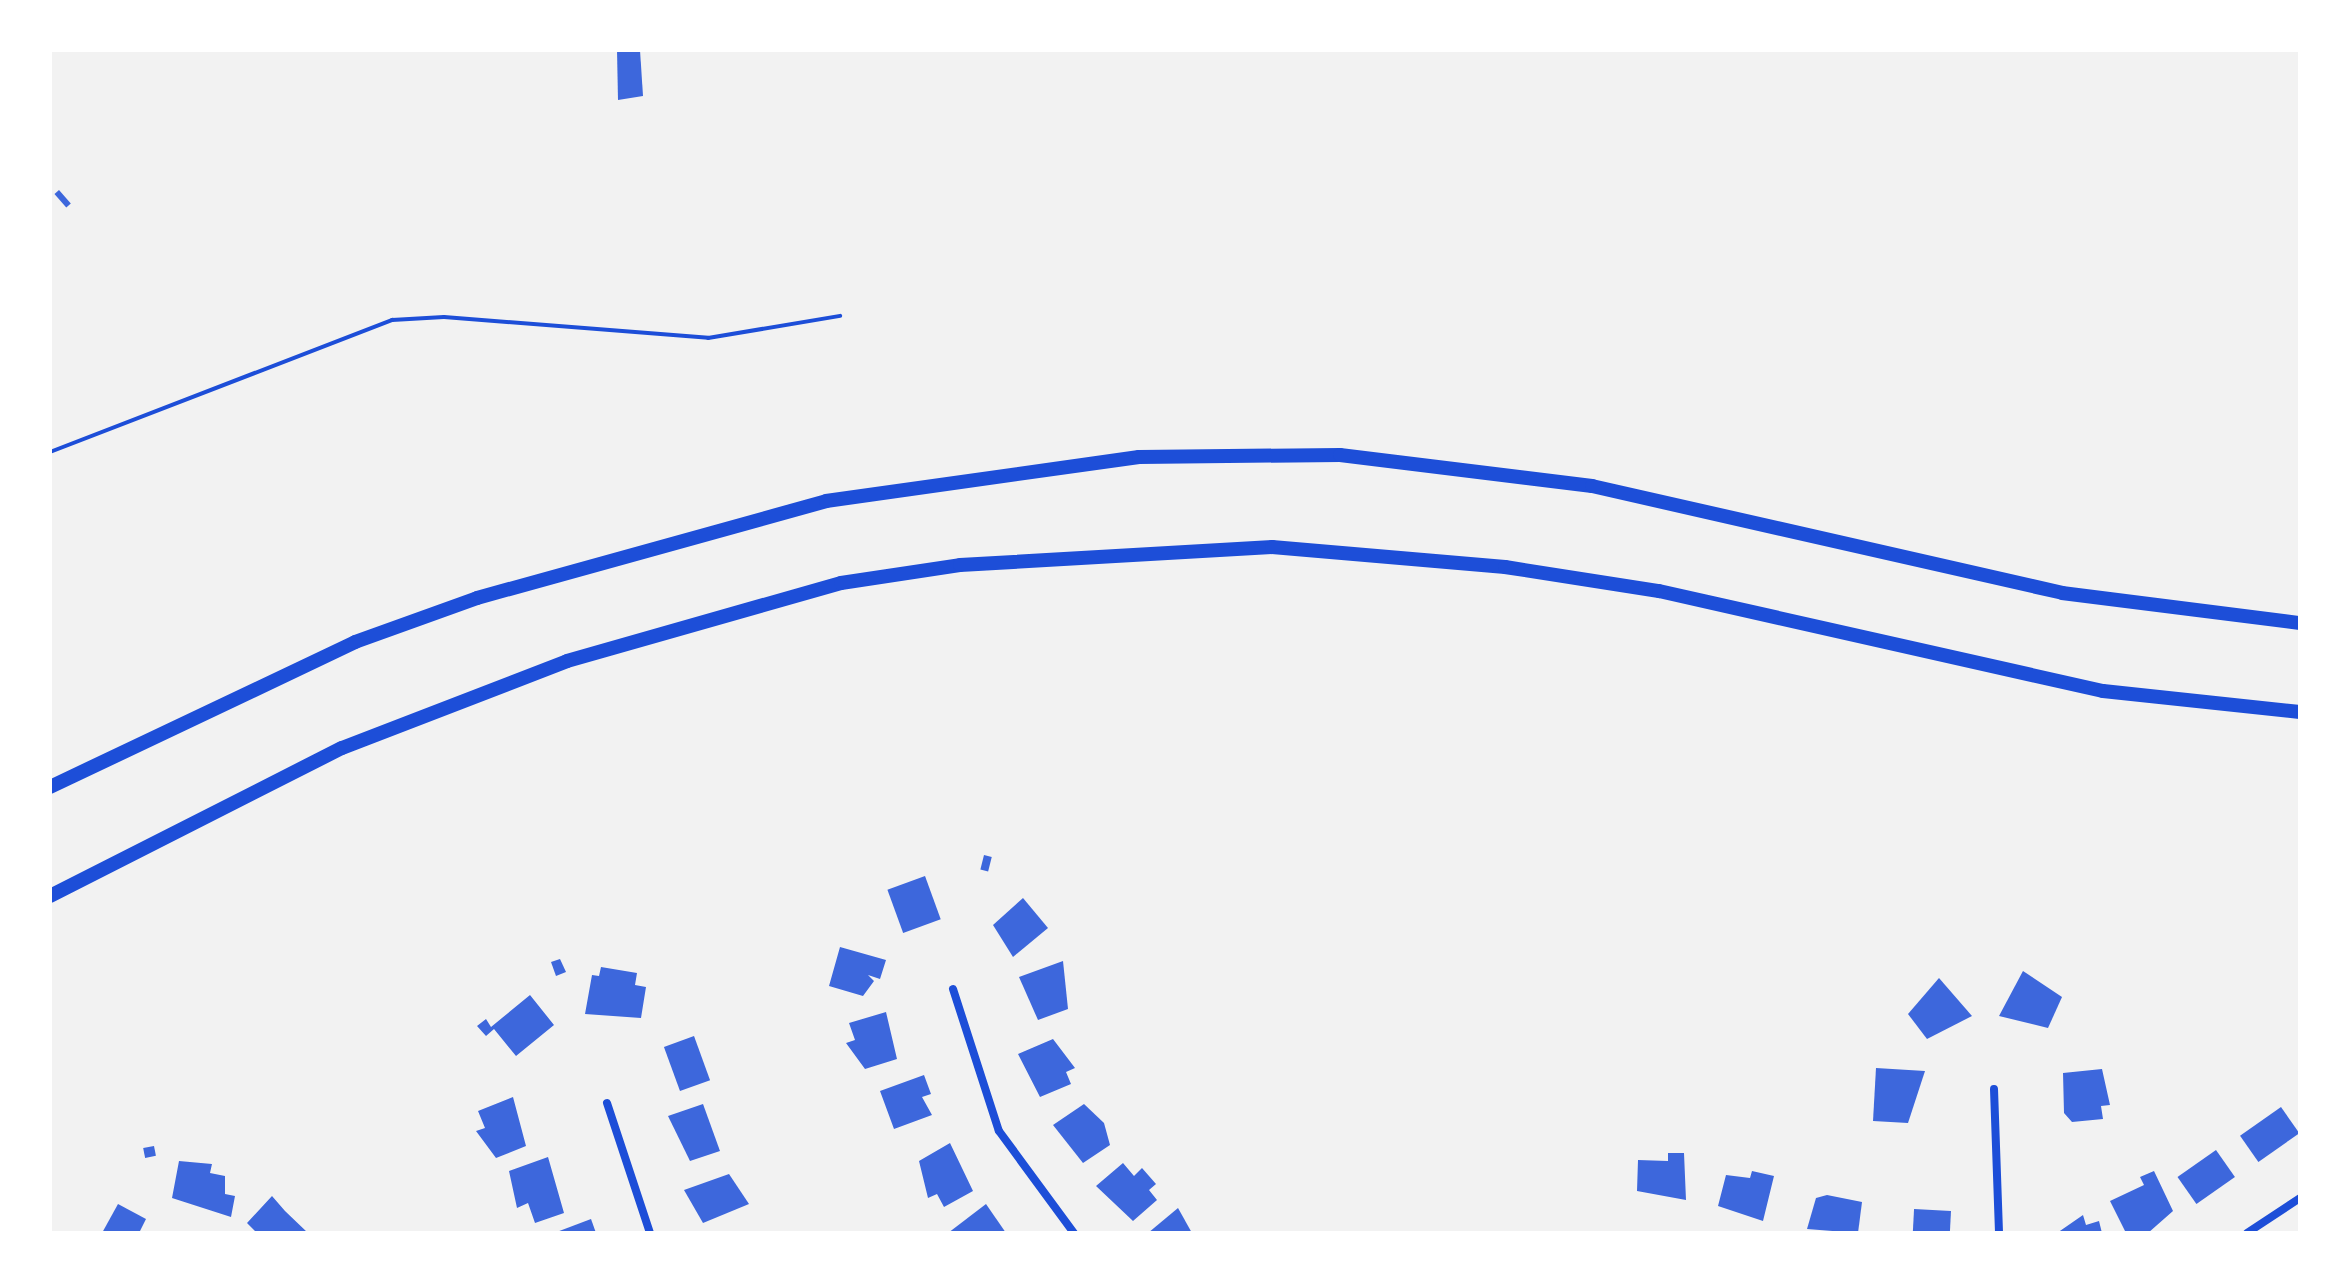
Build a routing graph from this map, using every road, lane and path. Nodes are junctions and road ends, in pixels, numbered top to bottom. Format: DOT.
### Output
graph roads {
  1 [pos="840,316"];
  2 [pos="50,452"];
  3 [pos="2300,623"];
  4 [pos="2300,712"];
  5 [pos="50,787"];
  6 [pos="50,896"];
  7 [pos="953,989"];
  8 [pos="1994,1089"];
  9 [pos="607,1103"];
  10 [pos="2300,1198"];
  11 [pos="650,1233"];
  12 [pos="1074,1233"];
  13 [pos="1999,1233"];
  14 [pos="2247,1233"];
  1 -- 2 [label="lane"];
  3 -- 5 [label="highway"];
  4 -- 6 [label="highway"];
  7 -- 12 [label="street"];
  8 -- 13 [label="street"];
  9 -- 11 [label="street"];
  10 -- 14 [label="street"];
}
